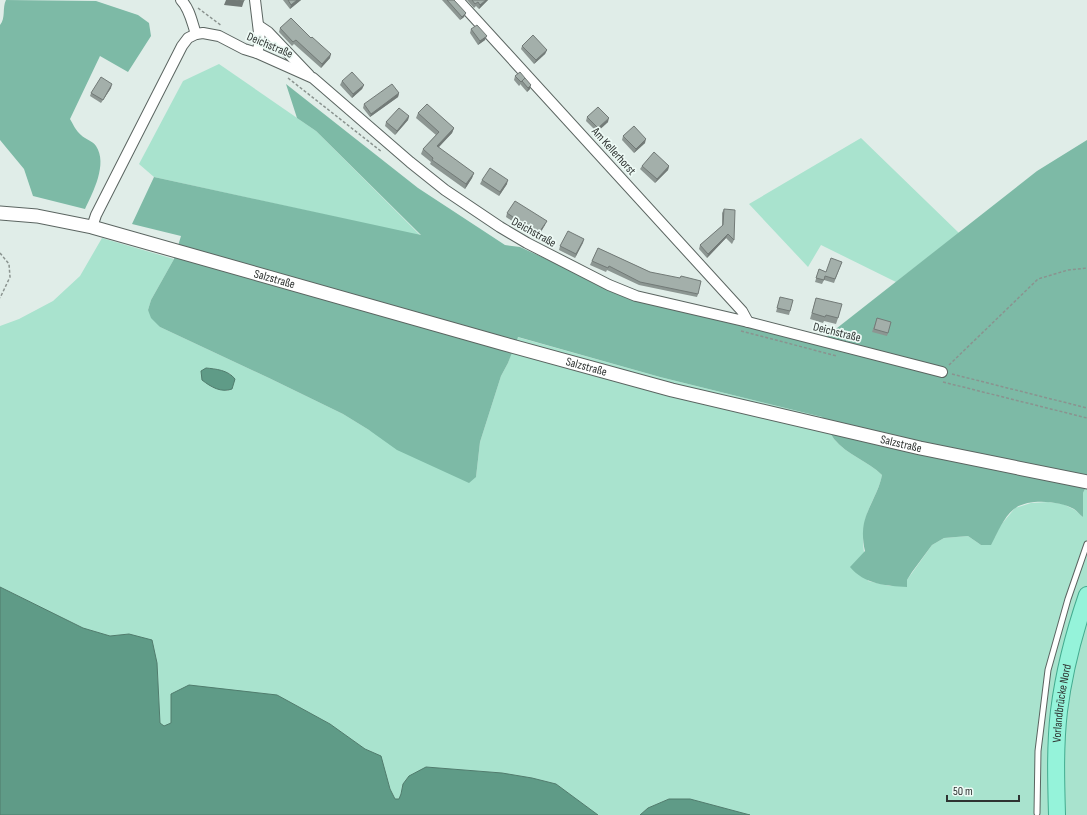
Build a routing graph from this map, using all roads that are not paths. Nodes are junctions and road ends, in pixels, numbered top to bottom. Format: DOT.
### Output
graph roads {
  1 [pos="181,0"];
  2 [pos="255,0"];
  3 [pos="458,0"];
  4 [pos="259,26"];
  5 [pos="196,34"];
  6 [pos="257,53"];
  7 [pos="313,78"];
  8 [pos="0,213"];
  9 [pos="92,227"];
  10 [pos="748,322"];
  11 [pos="939,376"];
  12 [pos="1087,482"];
  13 [pos="1087,544"];
  14 [pos="1087,595"];
  15 [pos="1037,813"];
  16 [pos="1057,815"];
  1 -- 5 [label="street"];
  2 -- 4 [label="street"];
  3 -- 10 [label="street, Am Kellerhorst"];
  4 -- 6 [label="street"];
  4 -- 7 [label="street"];
  5 -- 6 [label="street, Deichstraße"];
  5 -- 9 [label="street"];
  6 -- 7 [label="street, Deichstraße"];
  7 -- 10 [label="street, Deichstraße"];
  8 -- 9 [label="street, Salzstraße"];
  9 -- 12 [label="street, Salzstraße"];
  10 -- 11 [label="street, Deichstraße"];
  13 -- 15 [label="lane"];
  14 -- 16 [label="main road, Vorlandbrücke Nord"];
}
